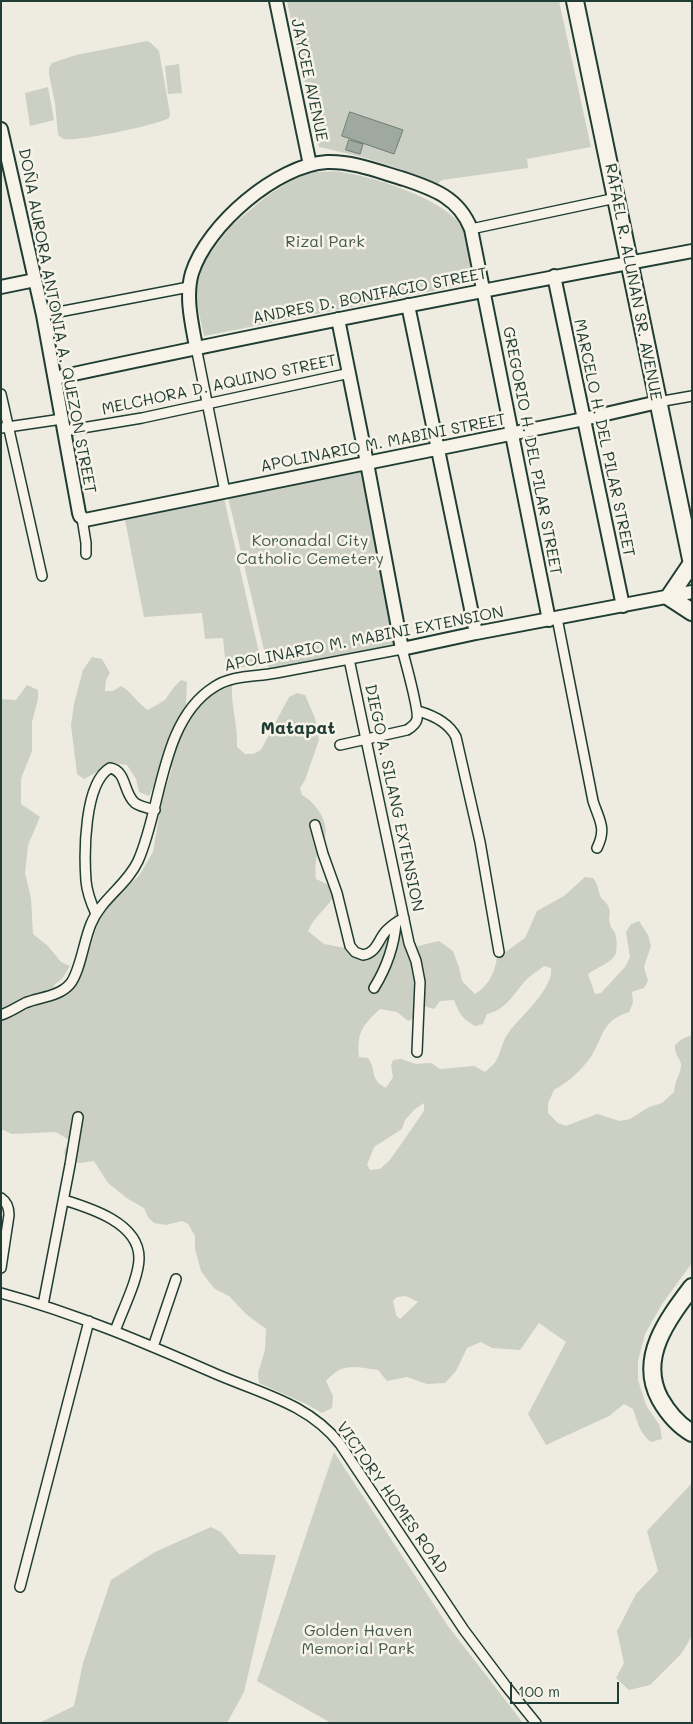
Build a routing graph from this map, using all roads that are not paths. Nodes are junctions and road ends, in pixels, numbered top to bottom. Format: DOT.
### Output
graph roads {
  1 [pos="276,1"];
  2 [pos="575,1"];
  3 [pos="2,136"];
  4 [pos="310,165"];
  5 [pos="616,198"];
  6 [pos="471,229"];
  7 [pos="692,251"];
  8 [pos="630,262"];
  9 [pos="554,276"];
  10 [pos="35,280"];
  11 [pos="1,287"];
  12 [pos="189,287"];
  13 [pos="483,290"];
  14 [pos="408,305"];
  15 [pos="43,315"];
  16 [pos="338,319"];
  17 [pos="196,348"];
  18 [pos="350,373"];
  19 [pos="55,378"];
  20 [pos="1,394"];
  21 [pos="692,396"];
  22 [pos="658,402"];
  23 [pos="207,404"];
  24 [pos="584,419"];
  25 [pos="63,425"];
  26 [pos="4,427"];
  27 [pos="512,433"];
  28 [pos="438,449"];
  29 [pos="368,463"];
  30 [pos="225,492"];
  31 [pos="82,518"];
  32 [pos="86,554"];
  33 [pos="692,563"];
  34 [pos="42,576"];
  35 [pos="692,592"];
  36 [pos="669,597"];
  37 [pos="623,606"];
  38 [pos="692,612"];
  39 [pos="553,619"];
  40 [pos="476,633"];
  41 [pos="402,649"];
  42 [pos="349,659"];
  43 [pos="418,711"];
  44 [pos="366,738"];
  45 [pos="340,745"];
  46 [pos="155,810"];
  47 [pos="315,825"];
  48 [pos="597,848"];
  49 [pos="96,914"];
  50 [pos="400,920"];
  51 [pos="499,952"];
  52 [pos="374,988"];
  53 [pos="1,1015"];
  54 [pos="417,1052"];
  55 [pos="78,1117"];
  56 [pos="1,1198"];
  57 [pos="64,1200"];
  58 [pos="1,1268"];
  59 [pos="176,1279"];
  60 [pos="692,1287"];
  61 [pos="1,1293"];
  62 [pos="43,1305"];
  63 [pos="89,1321"];
  64 [pos="115,1331"];
  65 [pos="153,1347"];
  66 [pos="692,1433"];
  67 [pos="20,1586"];
  68 [pos="536,1723"];
  1 -- 4 [label="street, JAYCEE AVENUE"];
  2 -- 5 [label="highway, RAFAEL R. ALUNAN SR. AVENUE"];
  3 -- 10 [label="street, DOÑA AURORA ANTONIA A. QUEZON STREET"];
  4 -- 6 [label="street, GREGORIO H. DEL PILAR STREET"];
  4 -- 12 [label="street, GREGORIO H. DEL PILAR STREET"];
  5 -- 6 [label="street"];
  5 -- 8 [label="highway, RAFAEL R. ALUNAN SR. AVENUE"];
  6 -- 13 [label="street, GREGORIO H. DEL PILAR STREET"];
  7 -- 8 [label="street, ANDRES D. BONIFACIO STREET"];
  8 -- 9 [label="street, ANDRES D. BONIFACIO STREET"];
  8 -- 22 [label="highway, RAFAEL R. ALUNAN SR. AVENUE"];
  9 -- 13 [label="street, ANDRES D. BONIFACIO STREET"];
  9 -- 24 [label="street, MARCELO H. DEL PILAR STREET"];
  10 -- 11 [label="street"];
  10 -- 15 [label="street, DOÑA AURORA ANTONIA A. QUEZON STREET"];
  12 -- 15 [label="street"];
  12 -- 17 [label="street, GREGORIO H. DEL PILAR STREET"];
  13 -- 14 [label="street, ANDRES D. BONIFACIO STREET"];
  13 -- 27 [label="street, GREGORIO H. DEL PILAR STREET"];
  14 -- 16 [label="street, ANDRES D. BONIFACIO STREET"];
  14 -- 28 [label="street"];
  15 -- 19 [label="street, DOÑA AURORA ANTONIA A. QUEZON STREET"];
  16 -- 17 [label="street, ANDRES D. BONIFACIO STREET"];
  16 -- 18 [label="street"];
  17 -- 19 [label="street, ANDRES D. BONIFACIO STREET"];
  17 -- 23 [label="street"];
  18 -- 23 [label="street, MELCHORA D. AQUINO STREET"];
  18 -- 29 [label="street"];
  19 -- 25 [label="street, DOÑA AURORA ANTONIA A. QUEZON STREET"];
  20 -- 26 [label="street"];
  21 -- 22 [label="street, APOLINARIO M. MABINI STREET"];
  22 -- 24 [label="street, APOLINARIO M. MABINI STREET"];
  22 -- 33 [label="highway, RAFAEL R. ALUNAN SR. AVENUE"];
  23 -- 25 [label="street, MELCHORA D. AQUINO STREET"];
  23 -- 30 [label="street"];
  24 -- 27 [label="street, APOLINARIO M. MABINI STREET"];
  24 -- 37 [label="street, MARCELO H. DEL PILAR STREET"];
  25 -- 26 [label="street, MELCHORA D. AQUINO STREET"];
  25 -- 31 [label="street, DOÑA AURORA ANTONIA A. QUEZON STREET"];
  26 -- 34 [label="street"];
  27 -- 28 [label="street, APOLINARIO M. MABINI STREET"];
  27 -- 39 [label="street, GREGORIO H. DEL PILAR STREET"];
  28 -- 29 [label="street, APOLINARIO M. MABINI STREET"];
  28 -- 40 [label="street"];
  29 -- 30 [label="street, APOLINARIO M. MABINI STREET"];
  29 -- 41 [label="street"];
  30 -- 31 [label="street, APOLINARIO M. MABINI STREET"];
  31 -- 32 [label="street"];
  33 -- 36 [label="highway"];
  35 -- 36 [label="street, APOLINARIO M. MABINI EXTENSION"];
  36 -- 37 [label="street, APOLINARIO M. MABINI EXTENSION"];
  36 -- 38 [label="highway"];
  37 -- 39 [label="street, APOLINARIO M. MABINI EXTENSION"];
  39 -- 40 [label="street, APOLINARIO M. MABINI EXTENSION"];
  39 -- 48 [label="street"];
  40 -- 41 [label="street, APOLINARIO M. MABINI EXTENSION"];
  41 -- 42 [label="street, APOLINARIO M. MABINI EXTENSION"];
  41 -- 43 [label="street"];
  42 -- 44 [label="street, DIEGO A. SILANG EXTENSION"];
  42 -- 46 [label="street, APOLINARIO M. MABINI EXTENSION"];
  43 -- 44 [label="street"];
  43 -- 51 [label="street"];
  44 -- 45 [label="street"];
  44 -- 50 [label="street, DIEGO A. SILANG EXTENSION"];
  46 -- 49 [label="street, APOLINARIO M. MABINI EXTENSION"];
  46 -- 49 [label="street"];
  47 -- 50 [label="street"];
  49 -- 53 [label="street, APOLINARIO M. MABINI EXTENSION"];
  50 -- 52 [label="street"];
  50 -- 54 [label="street, DIEGO A. SILANG EXTENSION"];
  55 -- 57 [label="street"];
  56 -- 58 [label="street"];
  57 -- 62 [label="street"];
  57 -- 64 [label="street"];
  59 -- 65 [label="street"];
  60 -- 66 [label="highway"];
  61 -- 62 [label="street, VICTORY HOMES ROAD"];
  62 -- 63 [label="street, VICTORY HOMES ROAD"];
  63 -- 64 [label="street, VICTORY HOMES ROAD"];
  63 -- 67 [label="street"];
  64 -- 65 [label="street, VICTORY HOMES ROAD"];
  65 -- 68 [label="street, VICTORY HOMES ROAD"];
}
